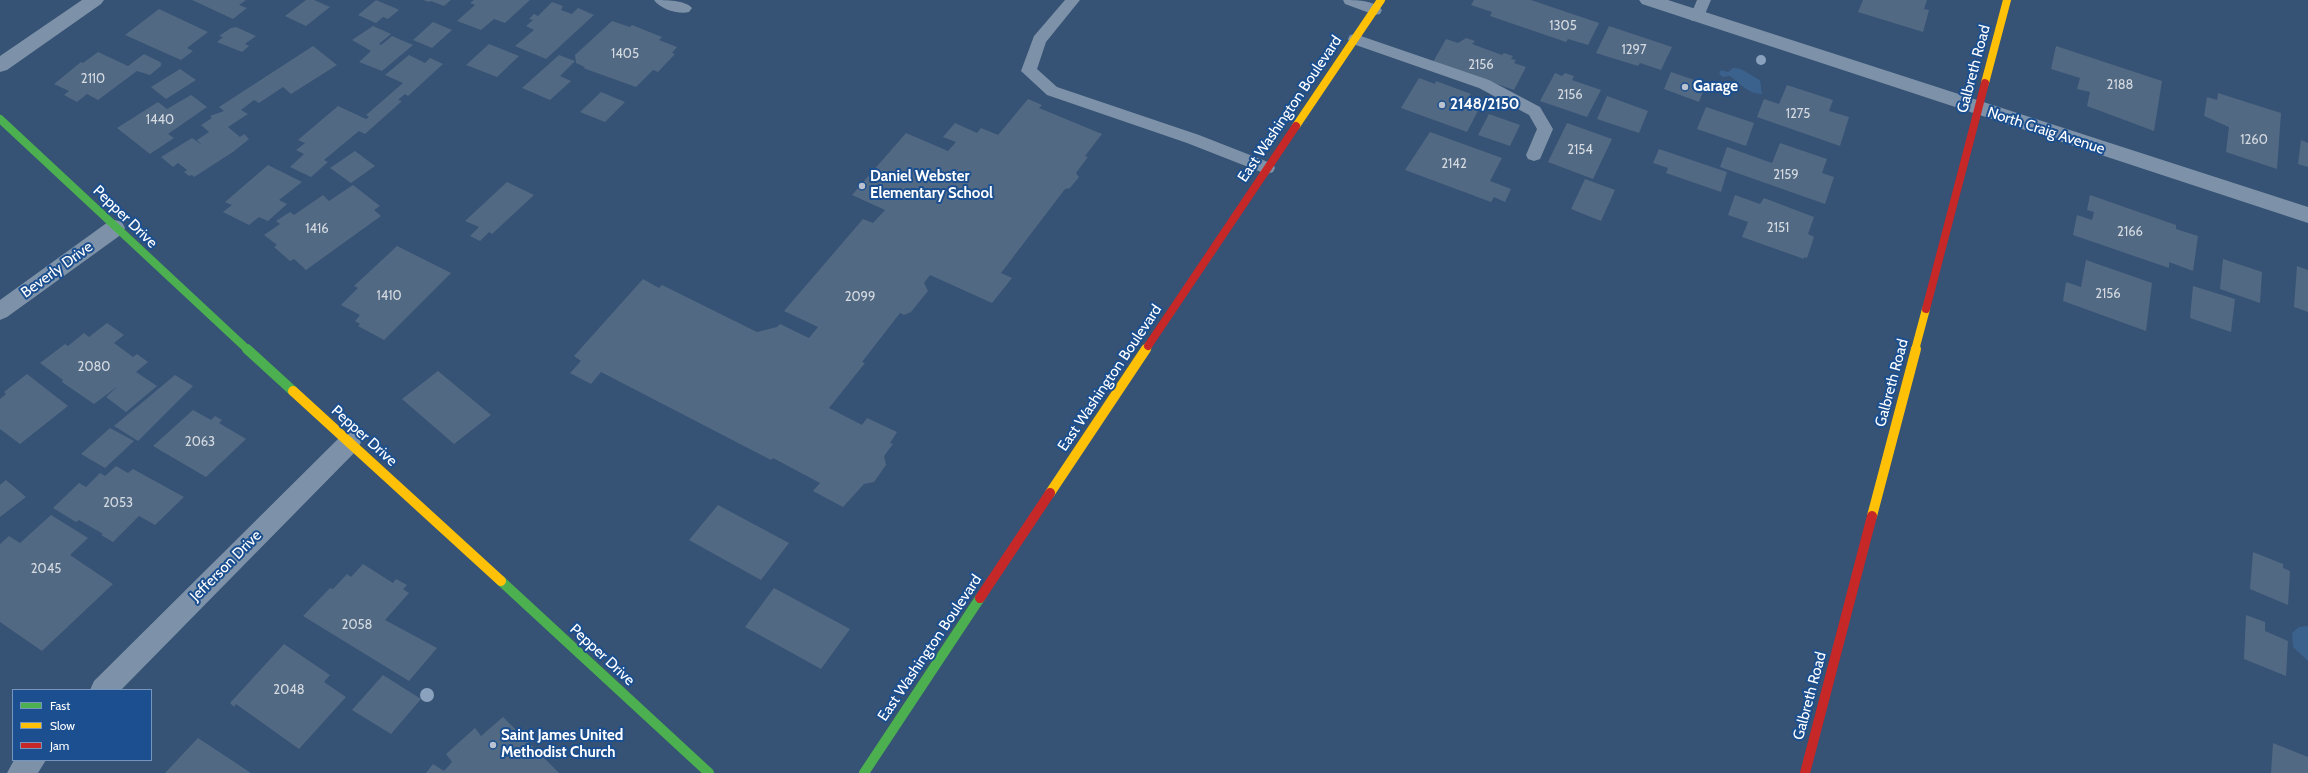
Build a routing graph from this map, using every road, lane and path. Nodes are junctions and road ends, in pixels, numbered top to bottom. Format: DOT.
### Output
graph roads {
  1 [pos="95,0"];
  2 [pos="663,0"];
  3 [pos="1073,0"];
  4 [pos="1350,0"];
  5 [pos="1648,0"];
  6 [pos="2006,0"];
  7 [pos="1378,5"];
  8 [pos="684,8"];
  9 [pos="1700,8"];
  10 [pos="1355,39"];
  11 [pos="0,65"];
  12 [pos="1978,109"];
  13 [pos="0,119"];
  14 [pos="1534,155"];
  15 [pos="1267,168"];
  16 [pos="2308,215"];
  17 [pos="115,228"];
  18 [pos="0,311"];
  19 [pos="350,442"];
  20 [pos="104,689"];
  21 [pos="32,761"];
  22 [pos="20,773"];
  23 [pos="709,773"];
  24 [pos="864,773"];
  25 [pos="1805,773"];
  1 -- 11 [label="street"];
  2 -- 8 [label="street"];
  3 -- 15 [label="lane"];
  4 -- 7 [label="lane"];
  5 -- 9 [label="street, North Craig Avenue"];
  6 -- 12 [label="street, Galbreth Road"];
  7 -- 10 [label="street, East Washington Boulevard"];
  9 -- 12 [label="street, North Craig Avenue"];
  10 -- 14 [label="lane"];
  10 -- 15 [label="street, East Washington Boulevard"];
  12 -- 16 [label="street, North Craig Avenue"];
  12 -- 25 [label="street, Galbreth Road"];
  13 -- 17 [label="street, Pepper Drive"];
  15 -- 24 [label="street, East Washington Boulevard"];
  17 -- 18 [label="street, Beverly Drive"];
  17 -- 19 [label="street, Pepper Drive"];
  19 -- 20 [label="street, Jefferson Drive"];
  19 -- 23 [label="street, Pepper Drive"];
  21 -- 22 [label="street"];
}
